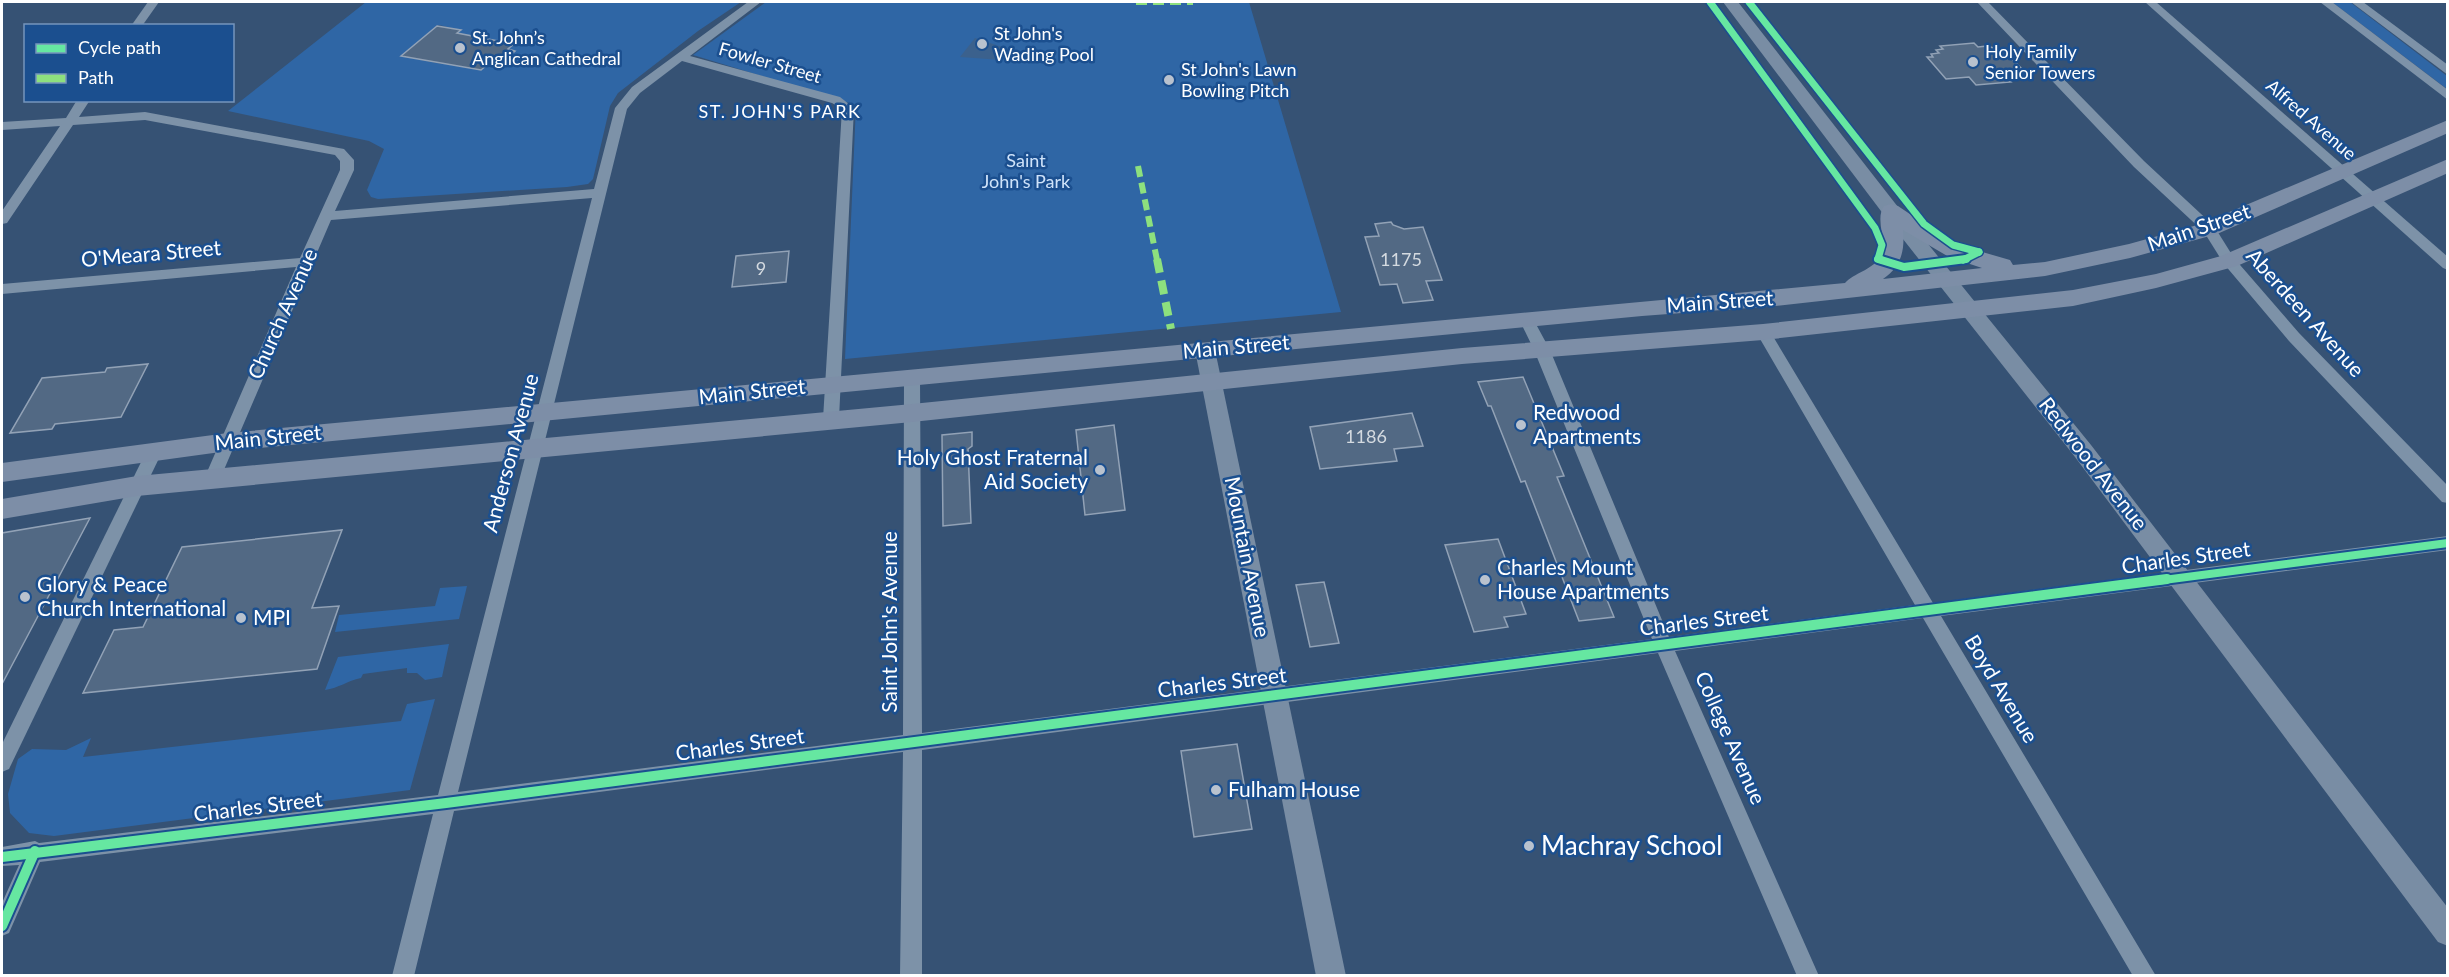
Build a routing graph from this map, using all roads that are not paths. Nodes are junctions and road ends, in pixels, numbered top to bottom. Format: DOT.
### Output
graph roads {
  1 [pos="153,2"];
  2 [pos="755,2"];
  3 [pos="1730,2"];
  4 [pos="1982,2"];
  5 [pos="2150,2"];
  6 [pos="2325,2"];
  7 [pos="2356,2"];
  8 [pos="137,24"];
  9 [pos="680,57"];
  10 [pos="2448,71"];
  11 [pos="2448,96"];
  12 [pos="83,102"];
  13 [pos="70,121"];
  14 [pos="2,126"];
  15 [pos="2448,126"];
  16 [pos="2448,165"];
  17 [pos="2342,171"];
  18 [pos="601,193"];
  19 [pos="2373,199"];
  20 [pos="1891,211"];
  21 [pos="327,216"];
  22 [pos="2,220"];
  23 [pos="2209,229"];
  24 [pos="2229,261"];
  25 [pos="305,262"];
  26 [pos="2448,265"];
  27 [pos="2045,268"];
  28 [pos="1946,280"];
  29 [pos="2,289"];
  30 [pos="1845,291"];
  31 [pos="1971,310"];
  32 [pos="1526,320"];
  33 [pos="1764,332"];
  34 [pos="1205,350"];
  35 [pos="1542,350"];
  36 [pos="912,378"];
  37 [pos="1212,383"];
  38 [pos="834,384"];
  39 [pos="545,412"];
  40 [pos="912,412"];
  41 [pos="831,419"];
  42 [pos="228,442"];
  43 [pos="534,448"];
  44 [pos="154,450"];
  45 [pos="2,473"];
  46 [pos="212,479"];
  47 [pos="137,486"];
  48 [pos="2448,497"];
  49 [pos="2,509"];
  50 [pos="2448,543"];
  51 [pos="2180,577"];
  52 [pos="1928,610"];
  53 [pos="1663,644"];
  54 [pos="1274,695"];
  55 [pos="912,741"];
  56 [pos="2,763"];
  57 [pos="446,803"];
  58 [pos="35,851"];
  59 [pos="2,857"];
  60 [pos="2,926"];
  61 [pos="2448,932"];
  62 [pos="403,975"];
  63 [pos="911,975"];
  64 [pos="1331,975"];
  65 [pos="1808,975"];
  66 [pos="2145,975"];
  1 -- 8 [label="street"];
  2 -- 9 [label="street, Anderson Avenue"];
  3 -- 20 [label="main road, Redwood Avenue"];
  4 -- 23 [label="street, Aberdeen Avenue"];
  5 -- 17 [label="street, Alfred Avenue"];
  6 -- 11 [label="street"];
  7 -- 10 [label="street"];
  9 -- 18 [label="street, Anderson Avenue"];
  9 -- 38 [label="street, Fowler Street"];
  12 -- 13 [label="street"];
  13 -- 14 [label="street"];
  13 -- 21 [label="street, Church Avenue"];
  13 -- 22 [label="street"];
  15 -- 17 [label="main road, Main Street"];
  16 -- 19 [label="main road, Main Street"];
  17 -- 19 [label="street, Alfred Avenue"];
  17 -- 23 [label="main road, Main Street"];
  18 -- 21 [label="street"];
  18 -- 39 [label="street, Anderson Avenue"];
  19 -- 24 [label="main road, Main Street"];
  19 -- 26 [label="street, Alfred Avenue"];
  20 -- 27 [label="main road"];
  20 -- 28 [label="main road, Redwood Avenue"];
  20 -- 30 [label="main road"];
  21 -- 25 [label="street, Church Avenue"];
  23 -- 24 [label="street, Aberdeen Avenue"];
  23 -- 27 [label="main road, Main Street"];
  24 -- 31 [label="main road, Main Street"];
  24 -- 48 [label="street, Aberdeen Avenue"];
  25 -- 29 [label="street, O'Meara Street"];
  25 -- 42 [label="street, Church Avenue"];
  27 -- 28 [label="main road, Main Street"];
  28 -- 30 [label="main road, Main Street"];
  28 -- 31 [label="main road, Redwood Avenue"];
  30 -- 32 [label="main road, Main Street"];
  31 -- 33 [label="main road, Main Street"];
  31 -- 51 [label="main road, Redwood Avenue"];
  32 -- 34 [label="main road, Main Street"];
  32 -- 35 [label="street, College Avenue"];
  33 -- 35 [label="main road, Main Street"];
  33 -- 52 [label="street, Boyd Avenue"];
  34 -- 36 [label="main road, Main Street"];
  34 -- 37 [label="main road, Mountain Avenue"];
  35 -- 37 [label="main road, Main Street"];
  35 -- 53 [label="street, College Avenue"];
  36 -- 38 [label="main road, Main Street"];
  36 -- 40 [label="street, Saint John's Avenue"];
  37 -- 40 [label="main road, Main Street"];
  37 -- 54 [label="main road, Mountain Avenue"];
  38 -- 39 [label="main road, Main Street"];
  38 -- 41 [label="street"];
  39 -- 42 [label="main road, Main Street"];
  39 -- 43 [label="street, Anderson Avenue"];
  40 -- 41 [label="main road, Main Street"];
  40 -- 55 [label="street, Saint John's Avenue"];
  41 -- 43 [label="main road, Main Street"];
  42 -- 44 [label="main road, Main Street"];
  42 -- 46 [label="street, Church Avenue"];
  43 -- 46 [label="main road, Main Street"];
  43 -- 57 [label="street, Anderson Avenue"];
  44 -- 45 [label="main road, Main Street"];
  44 -- 47 [label="street"];
  46 -- 47 [label="main road, Main Street"];
  47 -- 49 [label="main road, Main Street"];
  47 -- 56 [label="street"];
  50 -- 51 [label="street, Charles Street"];
  51 -- 52 [label="street, Charles Street"];
  51 -- 61 [label="main road, Redwood Avenue"];
  52 -- 53 [label="street, Charles Street"];
  52 -- 66 [label="street, Boyd Avenue"];
  53 -- 54 [label="street, Charles Street"];
  53 -- 65 [label="street, College Avenue"];
  54 -- 55 [label="street, Charles Street"];
  54 -- 64 [label="main road, Mountain Avenue"];
  55 -- 57 [label="street, Charles Street"];
  55 -- 63 [label="street, Saint John's Avenue"];
  57 -- 58 [label="street, Charles Street"];
  57 -- 62 [label="street, Anderson Avenue"];
  58 -- 59 [label="street, Charles Street"];
  58 -- 60 [label="street"];
}
